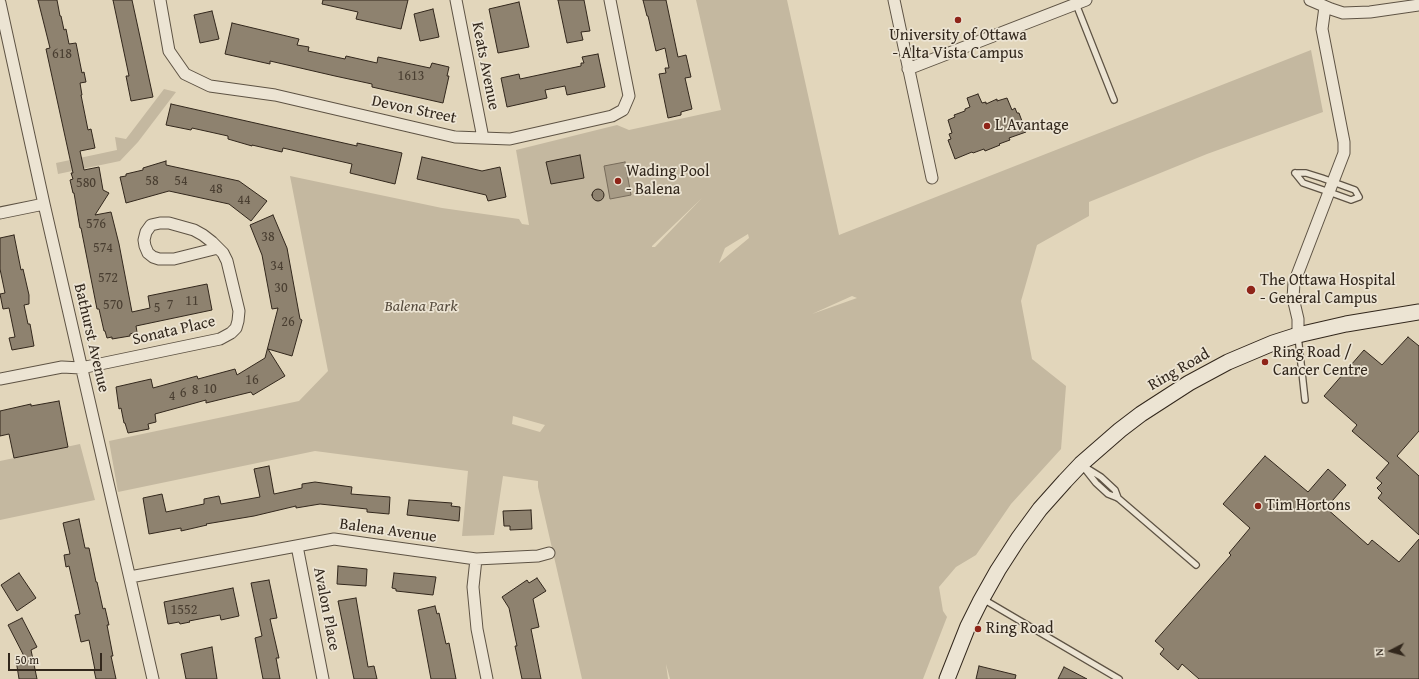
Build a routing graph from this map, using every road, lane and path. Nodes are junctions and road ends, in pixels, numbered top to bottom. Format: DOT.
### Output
graph roads {
  1 [pos="160,0"];
  2 [pos="456,0"];
  3 [pos="610,0"];
  4 [pos="894,0"];
  5 [pos="1310,0"];
  6 [pos="1081,2"];
  7 [pos="0,3"];
  8 [pos="1327,3"];
  9 [pos="1419,6"];
  10 [pos="908,69"];
  11 [pos="1114,100"];
  12 [pos="483,138"];
  13 [pos="932,178"];
  14 [pos="1331,188"];
  15 [pos="44,204"];
  16 [pos="0,214"];
  17 [pos="218,248"];
  18 [pos="1419,312"];
  19 [pos="1298,335"];
  20 [pos="81,368"];
  21 [pos="0,379"];
  22 [pos="1305,400"];
  23 [pos="1081,464"];
  24 [pos="297,546"];
  25 [pos="549,553"];
  26 [pos="476,559"];
  27 [pos="1196,565"];
  28 [pos="130,577"];
  29 [pos="982,599"];
  30 [pos="153,679"];
  31 [pos="323,679"];
  32 [pos="487,679"];
  33 [pos="947,679"];
  34 [pos="1119,679"];
  1 -- 12 [label="street, Devon Street"];
  2 -- 12 [label="street, Keats Avenue"];
  3 -- 12 [label="street, Devon Street"];
  4 -- 10 [label="street"];
  5 -- 8 [label="street"];
  6 -- 10 [label="street"];
  6 -- 11 [label="lane"];
  7 -- 15 [label="street, Bathurst Avenue"];
  8 -- 9 [label="street"];
  8 -- 14 [label="street"];
  10 -- 13 [label="street"];
  14 -- 14 [label="lane"];
  14 -- 19 [label="street"];
  15 -- 16 [label="street"];
  15 -- 20 [label="street, Bathurst Avenue"];
  17 -- 17 [label="street, Sonata Place"];
  17 -- 20 [label="street, Sonata Place"];
  18 -- 19 [label="street, Ring Road"];
  19 -- 22 [label="lane"];
  19 -- 23 [label="street, Ring Road"];
  20 -- 21 [label="street, Sonata Place"];
  20 -- 28 [label="street, Bathurst Avenue"];
  23 -- 27 [label="lane"];
  23 -- 29 [label="street, Ring Road"];
  24 -- 26 [label="street, Balena Avenue"];
  24 -- 28 [label="street, Balena Avenue"];
  24 -- 31 [label="street, Avalon Place"];
  25 -- 26 [label="street, Balena Avenue"];
  26 -- 32 [label="street"];
  28 -- 30 [label="street, Bathurst Avenue"];
  29 -- 33 [label="street, Ring Road"];
  29 -- 34 [label="lane"];
}
